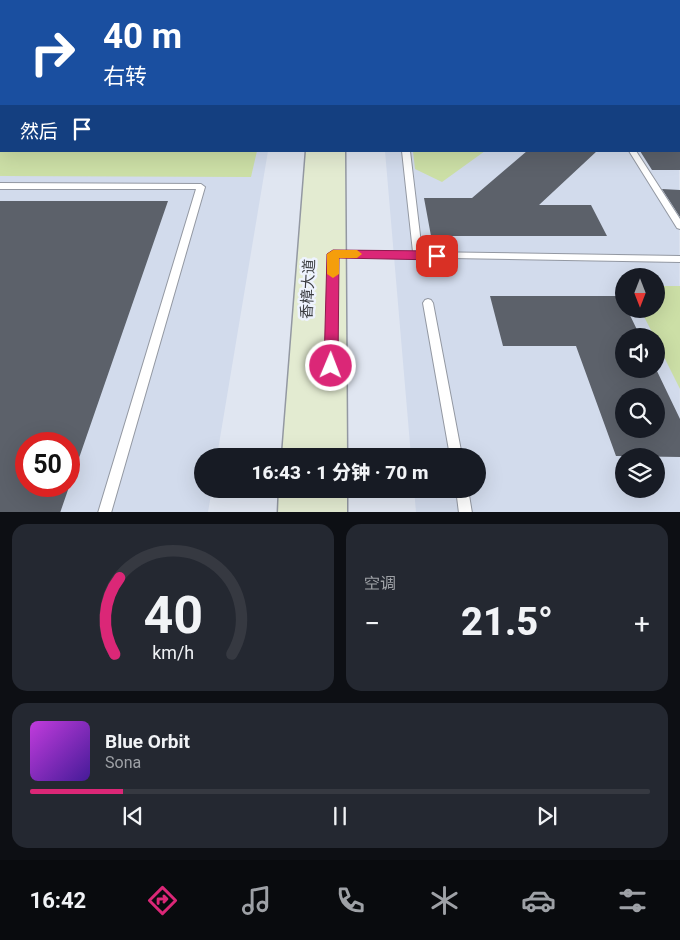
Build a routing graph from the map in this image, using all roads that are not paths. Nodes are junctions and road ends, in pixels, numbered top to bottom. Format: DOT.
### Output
graph roads {
  1 [pos="316,152"];
  2 [pos="335,152"];
  3 [pos="406,152"];
  4 [pos="633,152"];
  5 [pos="0,186"];
  6 [pos="680,226"];
  7 [pos="333,254"];
  8 [pos="418,255"];
  9 [pos="680,259"];
  10 [pos="428,303"];
  11 [pos="299,448"];
  12 [pos="330,448"];
  13 [pos="455,448"];
  14 [pos="297,498"];
  15 [pos="329,498"];
  16 [pos="464,498"];
  17 [pos="104,512"];
  18 [pos="296,512"];
  19 [pos="329,512"];
  20 [pos="466,512"];
  1 -- 11 [label="main road, 香樟大道"];
  2 -- 7 [label="main road, 香樟大道"];
  3 -- 8 [label="lane"];
  4 -- 6 [label="lane"];
  5 -- 17 [label="lane"];
  7 -- 8 [label="lane"];
  7 -- 12 [label="main road, 香樟大道"];
  8 -- 9 [label="lane"];
  10 -- 13 [label="lane"];
  14 -- 18 [label="main road"];
  15 -- 19 [label="main road"];
  16 -- 20 [label="lane"];
}
